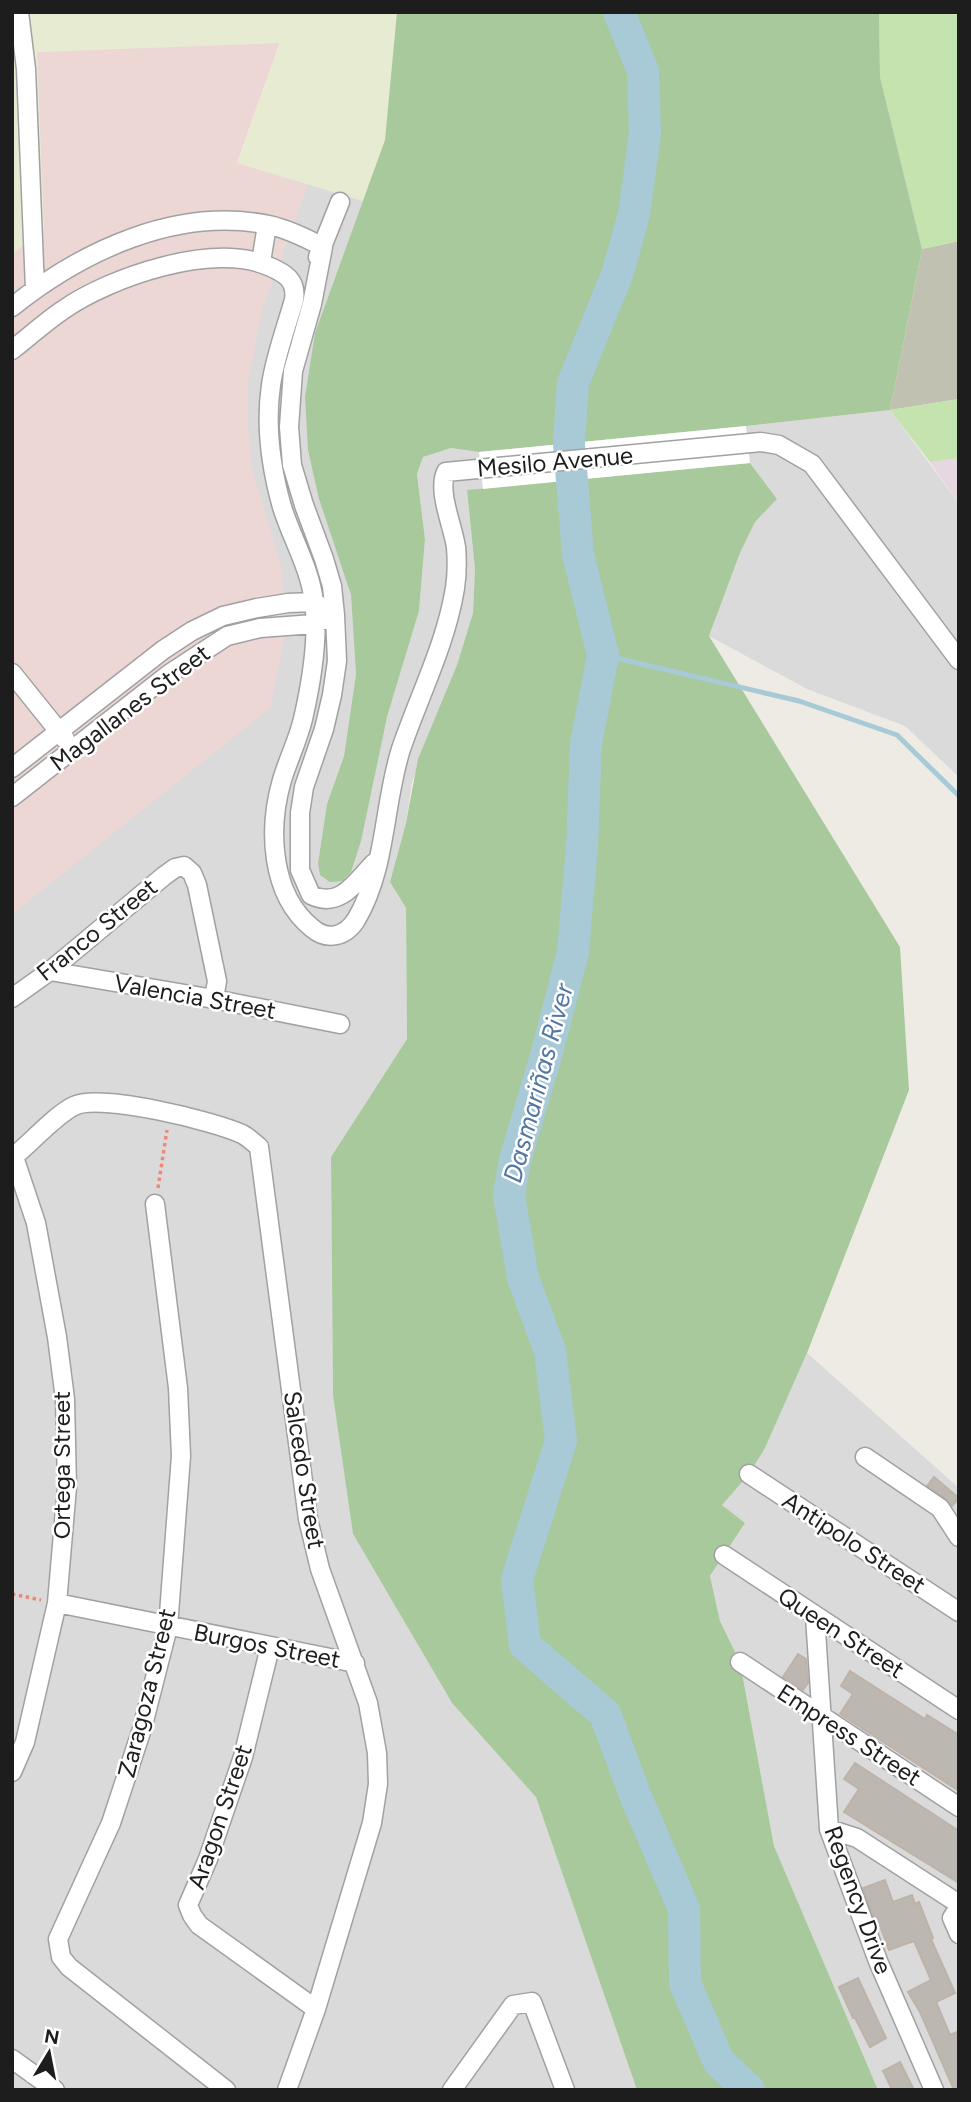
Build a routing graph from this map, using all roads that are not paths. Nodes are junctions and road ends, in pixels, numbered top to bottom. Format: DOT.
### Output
graph roads {
  1 [pos="19,12"];
  2 [pos="340,202"];
  3 [pos="267,225"];
  4 [pos="323,247"];
  5 [pos="261,262"];
  6 [pos="35,289"];
  7 [pos="294,300"];
  8 [pos="12,307"];
  9 [pos="12,350"];
  10 [pos="314,602"];
  11 [pos="335,615"];
  12 [pos="314,624"];
  13 [pos="959,660"];
  14 [pos="12,673"];
  15 [pos="59,732"];
  16 [pos="74,749"];
  17 [pos="12,768"];
  18 [pos="12,797"];
  19 [pos="379,858"];
  20 [pos="50,971"];
  21 [pos="12,998"];
  22 [pos="214,999"];
  23 [pos="340,1024"];
  24 [pos="13,1157"];
  25 [pos="155,1203"];
  26 [pos="865,1457"];
  27 [pos="749,1474"];
  28 [pos="959,1537"];
  29 [pos="724,1555"];
  30 [pos="57,1603"];
  31 [pos="959,1612"];
  32 [pos="815,1616"];
  33 [pos="168,1626"];
  34 [pos="270,1647"];
  35 [pos="740,1662"];
  36 [pos="355,1663"];
  37 [pos="959,1710"];
  38 [pos="821,1717"];
  39 [pos="12,1772"];
  40 [pos="959,1807"];
  41 [pos="829,1829"];
  42 [pos="959,1905"];
  43 [pos="959,1934"];
  44 [pos="316,2010"];
  45 [pos="12,2059"];
  46 [pos="55,2090"];
  47 [pos="226,2090"];
  48 [pos="287,2090"];
  49 [pos="452,2090"];
  50 [pos="565,2090"];
  51 [pos="934,2090"];
  1 -- 6 [label="street"];
  2 -- 4 [label="street, Mesilo Avenue"];
  3 -- 4 [label="street"];
  3 -- 5 [label="street"];
  3 -- 6 [label="street"];
  4 -- 7 [label="street, Mesilo Avenue"];
  4 -- 11 [label="street, Mesilo Avenue"];
  5 -- 7 [label="street"];
  5 -- 9 [label="street"];
  6 -- 8 [label="street"];
  7 -- 10 [label="street, Mesilo Avenue"];
  10 -- 11 [label="street"];
  10 -- 12 [label="street, Mesilo Avenue"];
  10 -- 15 [label="street, Magallanes Street"];
  11 -- 12 [label="street, Magallanes Street"];
  11 -- 19 [label="street, Mesilo Avenue"];
  12 -- 16 [label="street, Magallanes Street"];
  12 -- 19 [label="street, Mesilo Avenue"];
  13 -- 19 [label="street, Mesilo Avenue"];
  14 -- 15 [label="street"];
  15 -- 16 [label="street"];
  15 -- 17 [label="street, Magallanes Street"];
  16 -- 18 [label="street, Magallanes Street"];
  20 -- 21 [label="street, Franco Street"];
  20 -- 22 [label="street, Valencia Street"];
  20 -- 22 [label="street, Franco Street"];
  22 -- 23 [label="street, Valencia Street"];
  24 -- 30 [label="street, Ortega Street"];
  24 -- 36 [label="street, Salcedo Street"];
  25 -- 33 [label="street, Zaragoza Street"];
  26 -- 28 [label="street"];
  27 -- 31 [label="street, Antipolo Street"];
  29 -- 32 [label="street, Queen Street"];
  30 -- 33 [label="street, Burgos Street"];
  30 -- 39 [label="street, Ortega Street"];
  32 -- 37 [label="street, Queen Street"];
  32 -- 38 [label="street, Regency Drive"];
  33 -- 34 [label="street, Burgos Street"];
  33 -- 47 [label="street, Zaragoza Street"];
  34 -- 36 [label="street, Burgos Street"];
  34 -- 44 [label="street, Aragon Street"];
  35 -- 38 [label="street, Empress Street"];
  36 -- 44 [label="street, Salcedo Street"];
  38 -- 40 [label="street, Empress Street"];
  38 -- 41 [label="street, Regency Drive"];
  41 -- 42 [label="street"];
  41 -- 51 [label="street, Regency Drive"];
  42 -- 43 [label="street"];
  44 -- 48 [label="street, Salcedo Street"];
  45 -- 46 [label="street"];
  49 -- 50 [label="street"];
}
